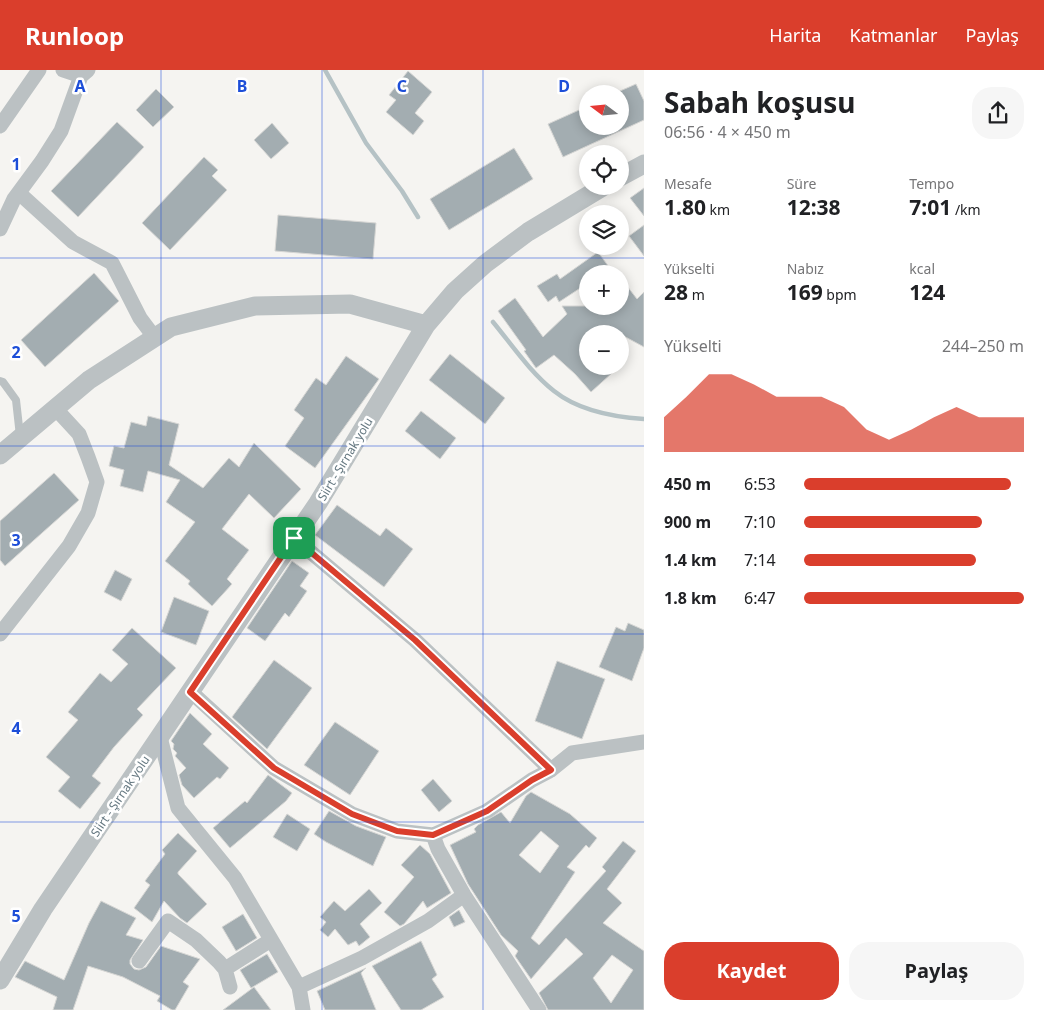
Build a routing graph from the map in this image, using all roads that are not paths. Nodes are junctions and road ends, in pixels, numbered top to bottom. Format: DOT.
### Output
graph roads {
  1 [pos="39,70"];
  2 [pos="63,70"];
  3 [pos="84,73"];
  4 [pos="0,126"];
  5 [pos="644,164"];
  6 [pos="629,172"];
  7 [pos="19,193"];
  8 [pos="589,195"];
  9 [pos="0,229"];
  10 [pos="426,325"];
  11 [pos="155,338"];
  12 [pos="0,381"];
  13 [pos="54,408"];
  14 [pos="20,436"];
  15 [pos="0,455"];
  16 [pos="294,538"];
  17 [pos="0,634"];
  18 [pos="190,692"];
  19 [pos="160,737"];
  20 [pos="644,742"];
  21 [pos="551,770"];
  22 [pos="433,835"];
  23 [pos="464,895"];
  24 [pos="272,940"];
  25 [pos="139,962"];
  26 [pos="225,969"];
  27 [pos="0,980"];
  28 [pos="230,987"];
  29 [pos="299,987"];
  30 [pos="303,1010"];
  31 [pos="539,1010"];
  1 -- 4 [label="street"];
  2 -- 3 [label="street"];
  3 -- 7 [label="street"];
  5 -- 6 [label="street"];
  7 -- 9 [label="street"];
  7 -- 11 [label="street"];
  8 -- 10 [label="street, Siirt - Şırnak yolu"];
  10 -- 11 [label="street"];
  10 -- 16 [label="street, Siirt - Şırnak yolu"];
  11 -- 13 [label="street"];
  12 -- 14 [label="lane"];
  13 -- 14 [label="street"];
  13 -- 17 [label="street"];
  14 -- 15 [label="street"];
  16 -- 18 [label="street, Siirt - Şırnak yolu"];
  16 -- 21 [label="street"];
  18 -- 19 [label="street, Siirt - Şırnak yolu"];
  18 -- 22 [label="street"];
  19 -- 24 [label="street"];
  19 -- 27 [label="street, Siirt - Şırnak yolu"];
  20 -- 21 [label="street"];
  21 -- 22 [label="street"];
  22 -- 23 [label="street"];
  23 -- 29 [label="street"];
  23 -- 31 [label="street"];
  24 -- 26 [label="street"];
  24 -- 29 [label="street"];
  25 -- 26 [label="street"];
  26 -- 28 [label="street"];
  29 -- 30 [label="street"];
}
